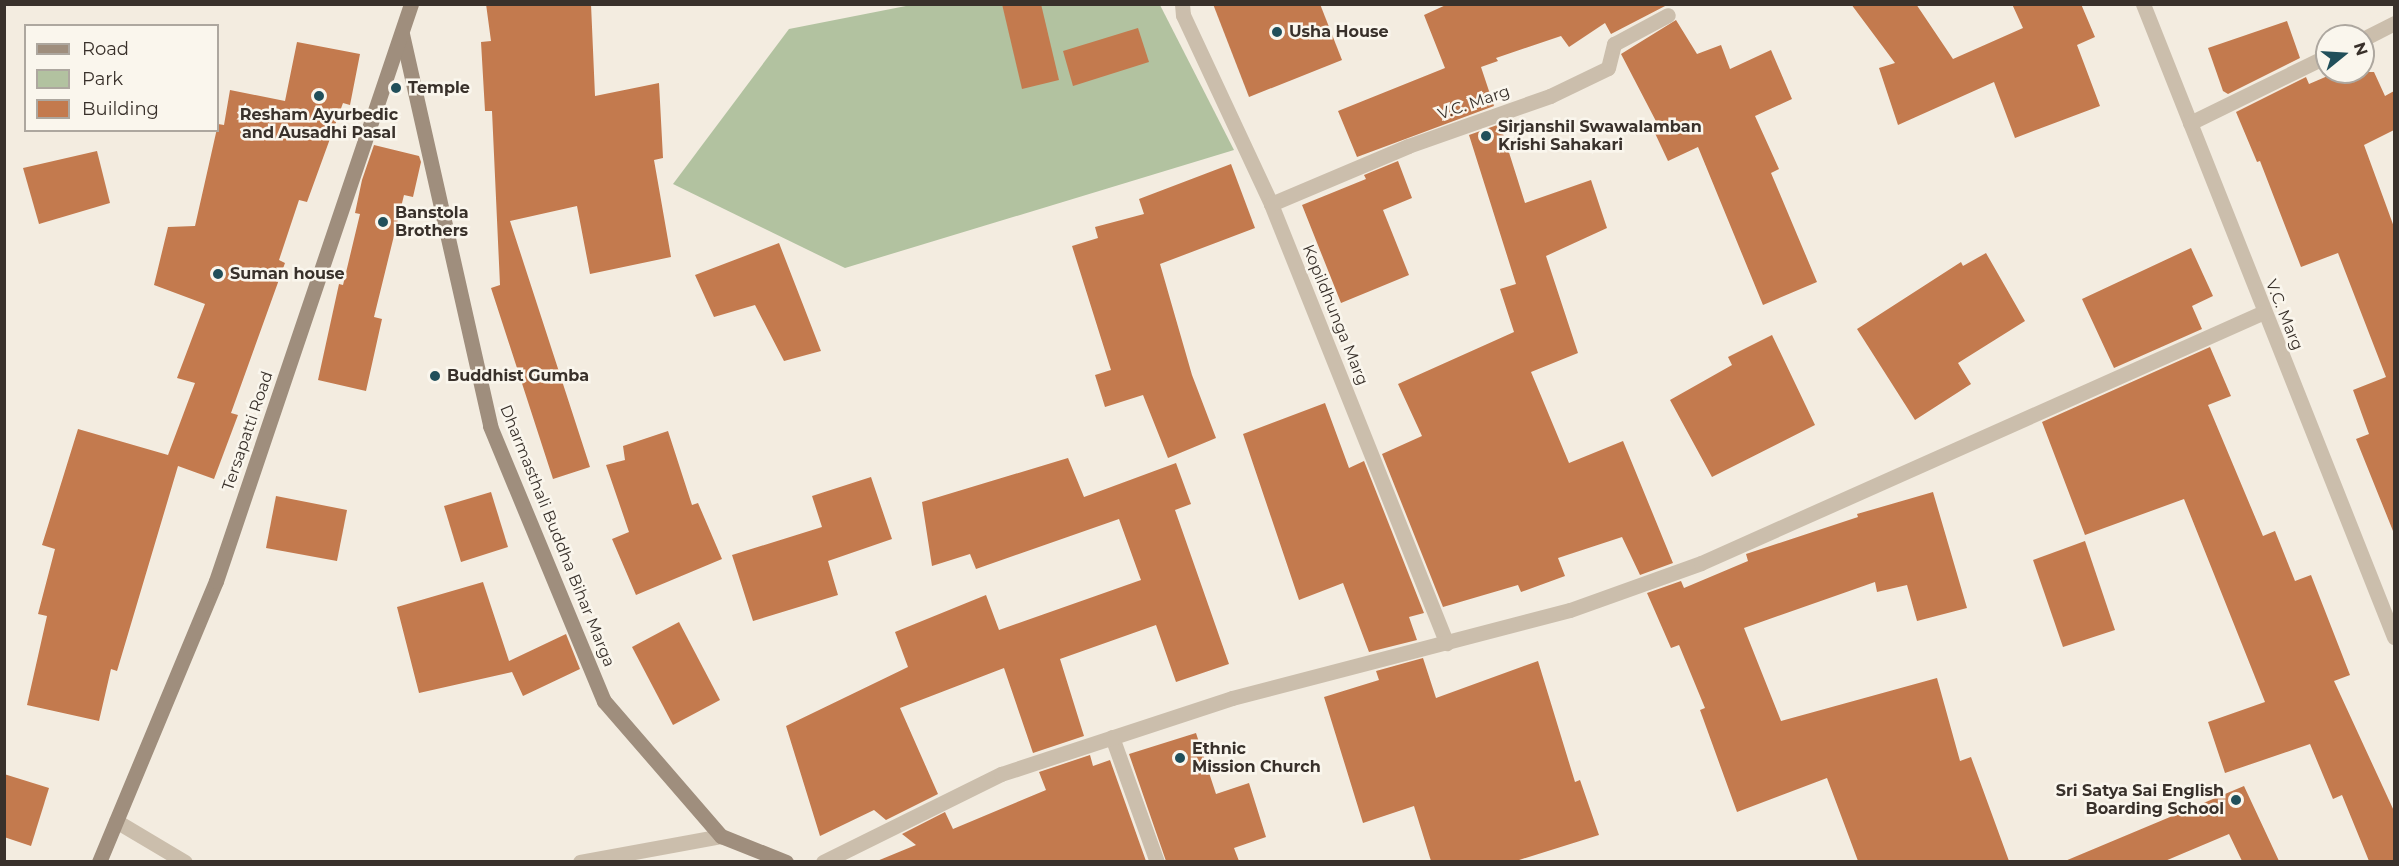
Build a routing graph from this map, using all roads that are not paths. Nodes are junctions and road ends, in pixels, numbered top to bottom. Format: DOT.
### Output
graph roads {
  1 [pos="411,4"];
  2 [pos="1182,4"];
  3 [pos="2143,4"];
  4 [pos="1668,15"];
  5 [pos="2394,23"];
  6 [pos="2375,33"];
  7 [pos="402,34"];
  8 [pos="2315,62"];
  9 [pos="2190,123"];
  10 [pos="1271,204"];
  11 [pos="2264,312"];
  12 [pos="2394,637"];
  13 [pos="1447,643"];
  14 [pos="1112,737"];
  15 [pos="116,821"];
  16 [pos="722,836"];
  17 [pos="99,861"];
  18 [pos="185,861"];
  19 [pos="580,861"];
  20 [pos="786,861"];
  21 [pos="823,861"];
  22 [pos="1156,861"];
  1 -- 7 [label="main road, Tersapatti Road"];
  2 -- 10 [label="street, Kopildhunga Marg"];
  3 -- 9 [label="street, V.C. Marg"];
  4 -- 10 [label="street, V.C. Marg"];
  5 -- 6 [label="street"];
  7 -- 15 [label="main road, Tersapatti Road"];
  7 -- 16 [label="main road, Dharmasthali Buddha Bihar Marga"];
  8 -- 9 [label="street"];
  9 -- 11 [label="street, V.C. Marg"];
  10 -- 13 [label="street, Kopildhunga Marg"];
  11 -- 12 [label="street, V.C. Marg"];
  11 -- 13 [label="street"];
  13 -- 14 [label="street"];
  14 -- 21 [label="street"];
  14 -- 22 [label="street"];
  15 -- 17 [label="main road, Tersapatti Road"];
  15 -- 18 [label="street"];
  16 -- 19 [label="street"];
  16 -- 20 [label="main road, Dharmasthali Buddha Bihar Marga"];
}
